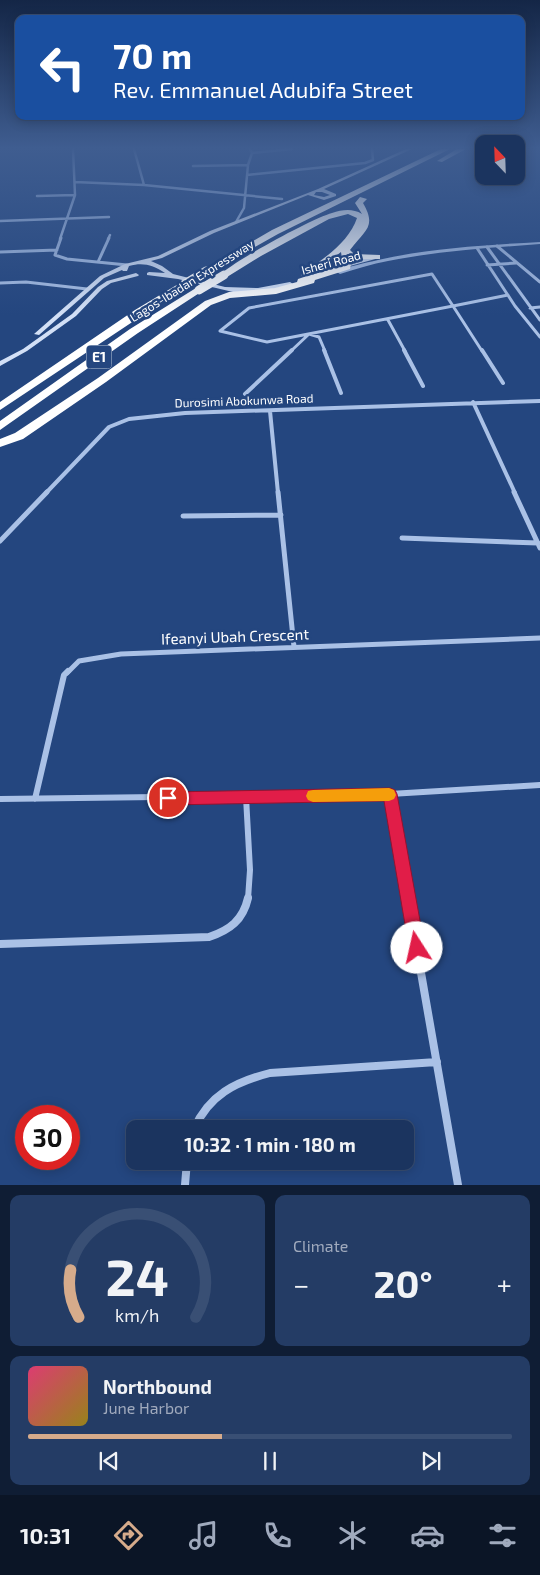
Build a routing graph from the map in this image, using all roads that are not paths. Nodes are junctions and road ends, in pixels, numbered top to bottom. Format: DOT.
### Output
graph roads {
  1 [pos="72,204"];
  2 [pos="244,204"];
  3 [pos="288,204"];
  4 [pos="292,204"];
  5 [pos="331,204"];
  6 [pos="354,204"];
  7 [pos="361,204"];
  8 [pos="325,207"];
  9 [pos="109,217"];
  10 [pos="66,220"];
  11 [pos="323,220"];
  12 [pos="0,221"];
  13 [pos="236,222"];
  14 [pos="110,235"];
  15 [pos="540,243"];
  16 [pos="496,246"];
  17 [pos="487,247"];
  18 [pos="476,248"];
  19 [pos="57,250"];
  20 [pos="346,251"];
  21 [pos="0,252"];
  22 [pos="450,252"];
  23 [pos="377,258"];
  24 [pos="145,261"];
  25 [pos="98,262"];
  26 [pos="516,263"];
  27 [pos="348,264"];
  28 [pos="127,265"];
  29 [pos="486,265"];
  30 [pos="499,265"];
  31 [pos="160,266"];
  32 [pos="149,274"];
  33 [pos="170,274"];
  34 [pos="136,275"];
  35 [pos="299,279"];
  36 [pos="311,281"];
  37 [pos="540,282"];
  38 [pos="0,283"];
  39 [pos="289,284"];
  40 [pos="218,288"];
  41 [pos="87,290"];
  42 [pos="508,295"];
  43 [pos="454,307"];
  44 [pos="540,307"];
  45 [pos="530,308"];
  46 [pos="388,320"];
  47 [pos="540,320"];
  48 [pos="310,334"];
  49 [pos="540,337"];
  50 [pos="0,358"];
  51 [pos="0,364"];
  52 [pos="503,383"];
  53 [pos="423,386"];
  54 [pos="342,393"];
  55 [pos="245,394"];
  56 [pos="540,401"];
  57 [pos="472,402"];
  58 [pos="0,407"];
  59 [pos="270,410"];
  60 [pos="0,426"];
  61 [pos="0,443"];
  62 [pos="281,515"];
  63 [pos="183,516"];
  64 [pos="402,538"];
  65 [pos="0,541"];
  66 [pos="539,545"];
  67 [pos="540,638"];
  68 [pos="294,646"];
  69 [pos="540,785"];
  70 [pos="390,794"];
  71 [pos="246,797"];
  72 [pos="0,799"];
  73 [pos="35,799"];
  74 [pos="0,944"];
  75 [pos="437,1062"];
  76 [pos="199,1120"];
  77 [pos="186,1170"];
  78 [pos="185,1185"];
  79 [pos="458,1185"];
  1 -- 10 [label="street"];
  2 -- 13 [label="street"];
  3 -- 13 [label="main road"];
  4 -- 31 [label="main road"];
  5 -- 8 [label="highway, Lagos-Ibadan Expressway / E1"];
  6 -- 11 [label="highway, Lagos-Ibadan Expressway / E1"];
  7 -- 20 [label="highway"];
  8 -- 58 [label="highway, Lagos-Ibadan Expressway / E1, bridge"];
  9 -- 10 [label="street"];
  10 -- 12 [label="street"];
  10 -- 19 [label="street"];
  11 -- 35 [label="highway"];
  11 -- 60 [label="highway, Lagos-Ibadan Expressway / E1, bridge"];
  13 -- 24 [label="main road"];
  14 -- 25 [label="street"];
  15 -- 16 [label="street, Isheri Road"];
  16 -- 17 [label="street, Isheri Road"];
  16 -- 26 [label="street"];
  17 -- 18 [label="street, Isheri Road"];
  17 -- 30 [label="street"];
  18 -- 22 [label="street, Isheri Road"];
  18 -- 29 [label="street"];
  19 -- 21 [label="street"];
  19 -- 25 [label="street"];
  20 -- 23 [label="highway"];
  20 -- 27 [label="highway"];
  22 -- 23 [label="street, Isheri Road"];
  22 -- 36 [label="street, Isheri Road"];
  23 -- 27 [label="main road, Isheri Road"];
  24 -- 28 [label="main road"];
  24 -- 31 [label="main road, Isheri Road"];
  25 -- 28 [label="street"];
  26 -- 30 [label="street"];
  26 -- 37 [label="street"];
  27 -- 35 [label="main road, Isheri Road"];
  27 -- 39 [label="highway"];
  28 -- 34 [label="main road"];
  28 -- 41 [label="main road"];
  29 -- 30 [label="street"];
  29 -- 42 [label="street"];
  30 -- 45 [label="street"];
  31 -- 32 [label="main road, Isheri Road"];
  31 -- 33 [label="main road, Isheri Road"];
  32 -- 33 [label="main road, Isheri Road"];
  32 -- 34 [label="main road, Isheri Road"];
  33 -- 40 [label="main road, Isheri Road"];
  34 -- 51 [label="main road, Isheri Road"];
  35 -- 40 [label="main road, Isheri Road"];
  36 -- 39 [label="main road, Isheri Road"];
  36 -- 61 [label="highway"];
  38 -- 41 [label="street"];
  39 -- 40 [label="main road, Isheri Road"];
  41 -- 50 [label="main road"];
  42 -- 43 [label="street"];
  42 -- 49 [label="street"];
  43 -- 46 [label="street"];
  43 -- 48 [label="street"];
  43 -- 52 [label="street"];
  44 -- 45 [label="street"];
  45 -- 47 [label="street"];
  46 -- 48 [label="street"];
  46 -- 53 [label="street"];
  48 -- 54 [label="street"];
  48 -- 55 [label="street"];
  56 -- 57 [label="street, Durosimi Abokunwa Road"];
  57 -- 59 [label="street, Durosimi Abokunwa Road"];
  57 -- 66 [label="street"];
  59 -- 62 [label="street"];
  59 -- 65 [label="street, Durosimi Abokunwa Road"];
  62 -- 63 [label="street"];
  62 -- 68 [label="street"];
  64 -- 66 [label="street"];
  67 -- 68 [label="street, Ifeanyi Ubah Crescent"];
  68 -- 73 [label="street, Ifeanyi Ubah Crescent"];
  69 -- 70 [label="street"];
  70 -- 71 [label="street"];
  70 -- 75 [label="street"];
  71 -- 73 [label="street"];
  71 -- 74 [label="street"];
  72 -- 73 [label="street"];
  75 -- 76 [label="street"];
  75 -- 79 [label="street"];
  77 -- 78 [label="street"];
}
